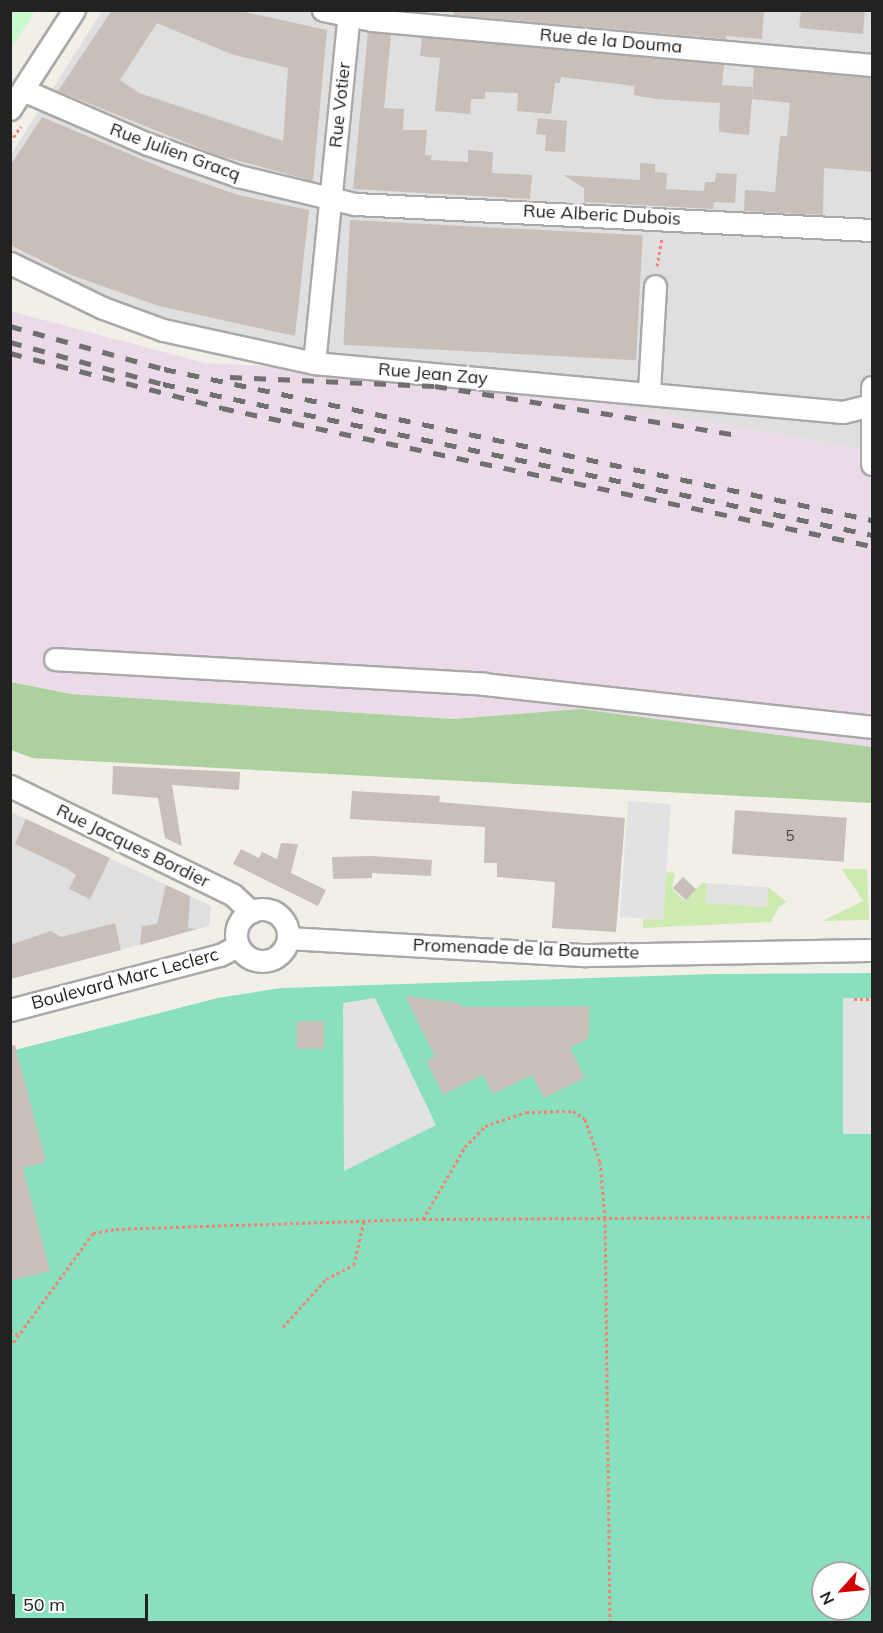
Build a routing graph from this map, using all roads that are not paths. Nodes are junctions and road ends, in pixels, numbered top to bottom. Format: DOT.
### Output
graph roads {
  1 [pos="74,10"];
  2 [pos="323,10"];
  3 [pos="349,13"];
  4 [pos="873,64"];
  5 [pos="23,90"];
  6 [pos="10,109"];
  7 [pos="332,199"];
  8 [pos="873,230"];
  9 [pos="10,263"];
  10 [pos="655,282"];
  11 [pos="314,363"];
  12 [pos="649,391"];
  13 [pos="872,399"];
  14 [pos="873,464"];
  15 [pos="55,659"];
  16 [pos="873,727"];
  17 [pos="10,786"];
  18 [pos="251,912"];
  19 [pos="288,938"];
  20 [pos="238,946"];
  21 [pos="873,950"];
  22 [pos="10,1010"];
  1 -- 5 [label="street"];
  2 -- 3 [label="street, Rue de la Douma"];
  3 -- 4 [label="street, Rue de la Douma"];
  3 -- 7 [label="street, Rue Votier"];
  5 -- 6 [label="street"];
  5 -- 7 [label="street, Rue Julien Gracq"];
  7 -- 8 [label="street, Rue Alberic Dubois"];
  7 -- 11 [label="street, Rue Votier"];
  9 -- 11 [label="street, Rue Jean Zay"];
  10 -- 12 [label="street"];
  11 -- 12 [label="street, Rue Jean Zay"];
  12 -- 13 [label="street, Rue Jean Zay"];
  13 -- 14 [label="street"];
  15 -- 16 [label="street"];
  17 -- 18 [label="street, Rue Jacques Bordier"];
  18 -- 19 [label="street"];
  18 -- 20 [label="street"];
  19 -- 20 [label="street"];
  19 -- 21 [label="street, Promenade de la Baumette"];
  20 -- 22 [label="street, Boulevard Marc Leclerc"];
}
